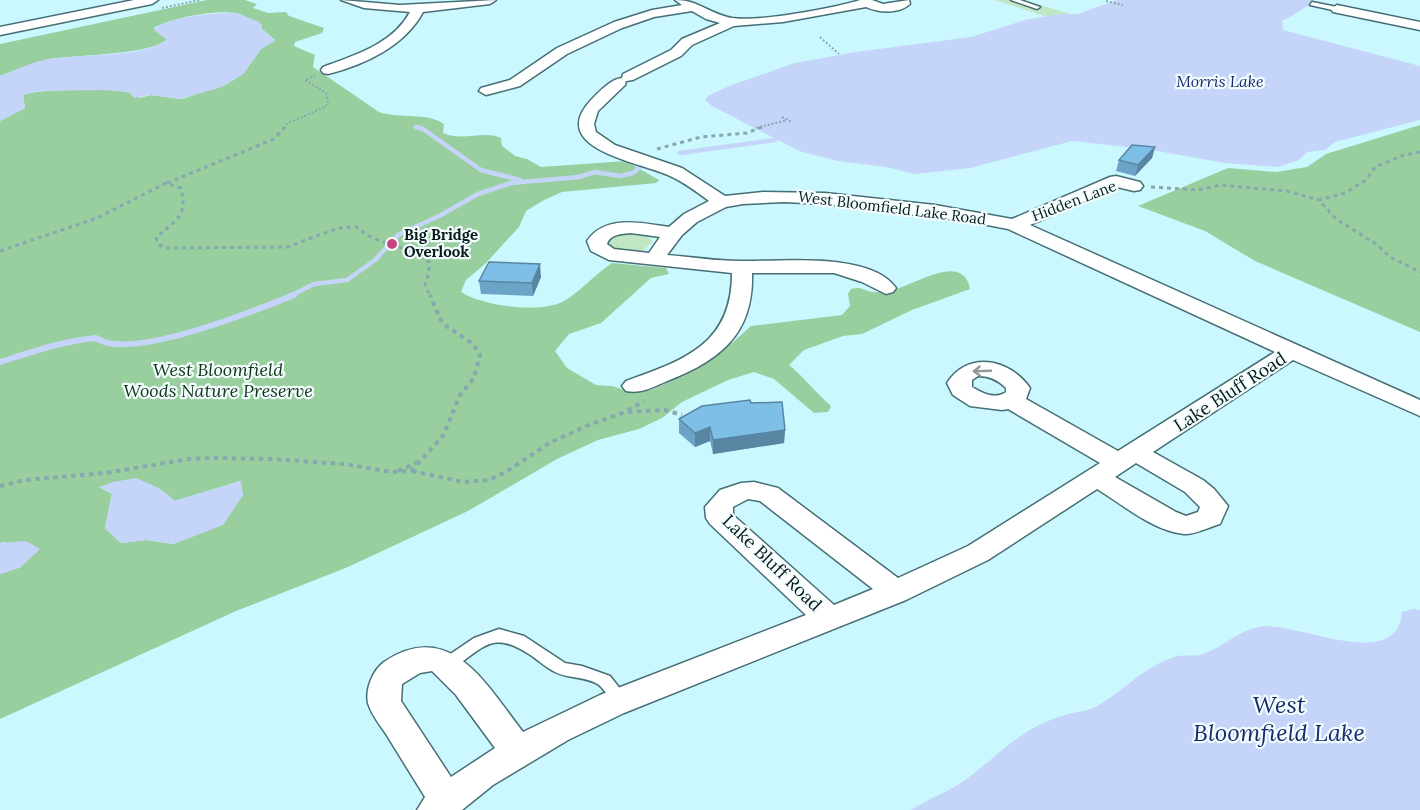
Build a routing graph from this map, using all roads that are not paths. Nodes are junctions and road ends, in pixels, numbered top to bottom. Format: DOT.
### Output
graph roads {
  1 [pos="152,0"];
  2 [pos="347,0"];
  3 [pos="490,0"];
  4 [pos="681,0"];
  5 [pos="903,0"];
  6 [pos="1014,0"];
  7 [pos="866,2"];
  8 [pos="1312,4"];
  9 [pos="695,7"];
  10 [pos="1037,7"];
  11 [pos="419,8"];
  12 [pos="1337,9"];
  13 [pos="732,22"];
  14 [pos="1420,26"];
  15 [pos="0,31"];
  16 [pos="328,69"];
  17 [pos="486,91"];
  18 [pos="1134,186"];
  19 [pos="722,202"];
  20 [pos="1014,225"];
  21 [pos="671,233"];
  22 [pos="654,259"];
  23 [pos="742,267"];
  24 [pos="886,288"];
  25 [pos="1292,351"];
  26 [pos="636,385"];
  27 [pos="1011,400"];
  28 [pos="1420,409"];
  29 [pos="1117,465"];
  30 [pos="896,592"];
  31 [pos="830,619"];
  32 [pos="449,663"];
  33 [pos="621,700"];
  34 [pos="518,751"];
  35 [pos="440,805"];
  1 -- 15 [label="street"];
  2 -- 11 [label="street"];
  3 -- 11 [label="street"];
  4 -- 9 [label="street"];
  5 -- 7 [label="street"];
  6 -- 10 [label="lane"];
  7 -- 13 [label="street"];
  8 -- 12 [label="lane"];
  9 -- 13 [label="street"];
  9 -- 17 [label="street"];
  11 -- 16 [label="street"];
  12 -- 14 [label="street"];
  13 -- 19 [label="street"];
  18 -- 20 [label="street, Hidden Lane"];
  19 -- 20 [label="street, West Bloomfield Lake Road"];
  19 -- 21 [label="street, West Bloomfield Lake Road"];
  20 -- 25 [label="street, West Bloomfield Lake Road"];
  21 -- 22 [label="street, West Bloomfield Lake Road"];
  21 -- 22 [label="street"];
  22 -- 23 [label="street"];
  23 -- 24 [label="street"];
  23 -- 26 [label="street"];
  25 -- 28 [label="street, West Bloomfield Lake Road"];
  25 -- 29 [label="street, Lake Bluff Road"];
  27 -- 29 [label="street"];
  29 -- 30 [label="street, Lake Bluff Road"];
  30 -- 31 [label="street, Lake Bluff Road"];
  30 -- 31 [label="street, Lake Bluff Road"];
  31 -- 33 [label="street, Lake Bluff Road"];
  32 -- 33 [label="lane"];
  32 -- 34 [label="street"];
  32 -- 35 [label="street, Lake Bluff Road"];
  33 -- 34 [label="street, Lake Bluff Road"];
  34 -- 35 [label="street, Lake Bluff Road"];
}
